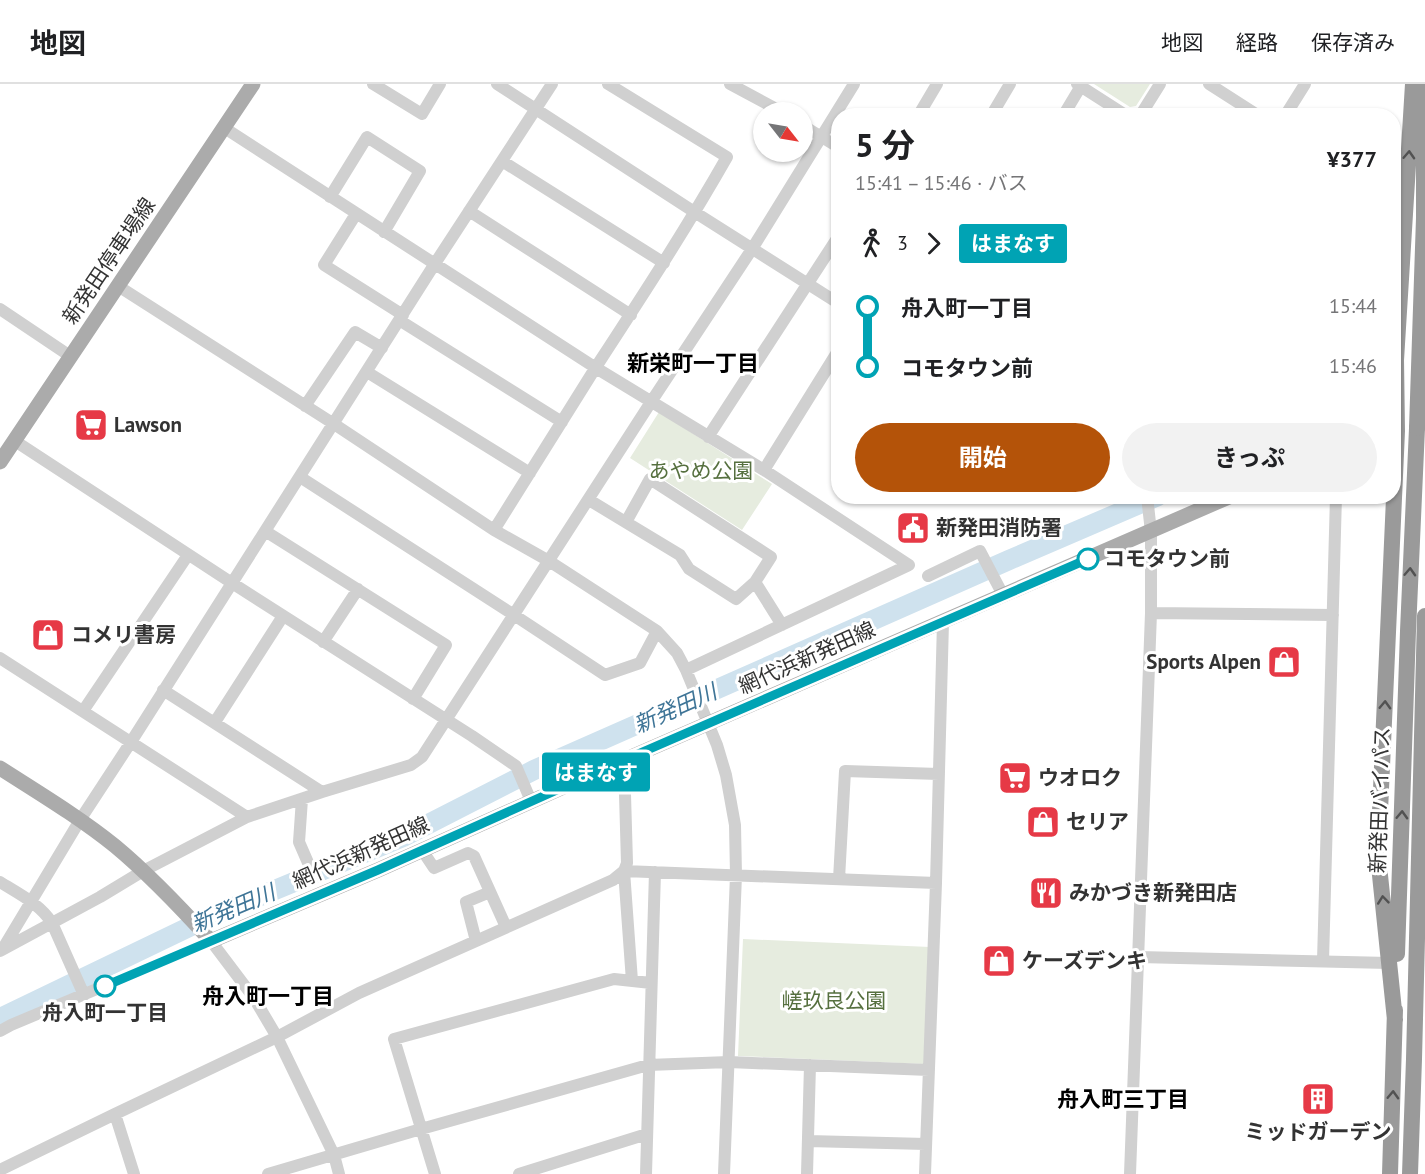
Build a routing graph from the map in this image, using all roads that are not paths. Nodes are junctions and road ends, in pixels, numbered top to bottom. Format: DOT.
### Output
graph roads {
  1 [pos="253,84"];
  2 [pos="373,84"];
  3 [pos="440,84"];
  4 [pos="497,84"];
  5 [pos="552,84"];
  6 [pos="608,84"];
  7 [pos="730,84"];
  8 [pos="854,84"];
  9 [pos="937,84"];
  10 [pos="1010,84"];
  11 [pos="1160,84"];
  12 [pos="1209,84"];
  13 [pos="1305,84"];
  14 [pos="1413,84"];
  15 [pos="1424,84"];
  16 [pos="1079,85"];
  17 [pos="763,102"];
  18 [pos="839,108"];
  19 [pos="923,108"];
  20 [pos="996,108"];
  21 [pos="1067,108"];
  22 [pos="1115,108"];
  23 [pos="1145,108"];
  24 [pos="1246,108"];
  25 [pos="1290,108"];
  26 [pos="536,110"];
  27 [pos="831,120"];
  28 [pos="223,127"];
  29 [pos="813,131"];
  30 [pos="821,136"];
  31 [pos="831,142"];
  32 [pos="502,161"];
  33 [pos="1401,196"];
  34 [pos="330,197"];
  35 [pos="470,211"];
  36 [pos="696,213"];
  37 [pos="356,214"];
  38 [pos="384,232"];
  39 [pos="831,247"];
  40 [pos="752,249"];
  41 [pos="664,263"];
  42 [pos="434,265"];
  43 [pos="807,283"];
  44 [pos="118,286"];
  45 [pos="831,298"];
  46 [pos="0,309"];
  47 [pos="631,315"];
  48 [pos="401,317"];
  49 [pos="382,348"];
  50 [pos="70,356"];
  51 [pos="596,368"];
  52 [pos="367,372"];
  53 [pos="831,375"];
  54 [pos="651,402"];
  55 [pos="305,406"];
  56 [pos="562,422"];
  57 [pos="334,424"];
  58 [pos="1421,426"];
  59 [pos="1401,431"];
  60 [pos="708,437"];
  61 [pos="15,441"];
  62 [pos="0,462"];
  63 [pos="764,470"];
  64 [pos="530,473"];
  65 [pos="300,477"];
  66 [pos="589,500"];
  67 [pos="1148,504"];
  68 [pos="1213,504"];
  69 [pos="1336,504"];
  70 [pos="1392,504"];
  71 [pos="626,522"];
  72 [pos="494,530"];
  73 [pos="265,531"];
  74 [pos="1151,532"];
  75 [pos="188,555"];
  76 [pos="549,561"];
  77 [pos="928,576"];
  78 [pos="755,582"];
  79 [pos="232,583"];
  80 [pos="358,589"];
  81 [pos="1003,595"];
  82 [pos="1151,613"];
  83 [pos="514,615"];
  84 [pos="1333,615"];
  85 [pos="282,616"];
  86 [pos="1425,616"];
  87 [pos="943,622"];
  88 [pos="782,625"];
  89 [pos="657,631"];
  90 [pos="1416,633"];
  91 [pos="323,642"];
  92 [pos="0,658"];
  93 [pos="686,670"];
  94 [pos="163,690"];
  95 [pos="413,699"];
  96 [pos="84,711"];
  97 [pos="706,718"];
  98 [pos="447,721"];
  99 [pos="215,722"];
  100 [pos="131,742"];
  101 [pos="624,760"];
  102 [pos="0,768"];
  103 [pos="939,774"];
  104 [pos="322,792"];
  105 [pos="528,794"];
  106 [pos="302,799"];
  107 [pos="247,817"];
  108 [pos="80,820"];
  109 [pos="422,850"];
  110 [pos="309,865"];
  111 [pos="143,871"];
  112 [pos="624,871"];
  113 [pos="655,872"];
  114 [pos="736,875"];
  115 [pos="839,879"];
  116 [pos="0,882"];
  117 [pos="936,883"];
  118 [pos="490,892"];
  119 [pos="30,901"];
  120 [pos="52,923"];
  121 [pos="506,927"];
  122 [pos="208,937"];
  123 [pos="476,941"];
  124 [pos="1,951"];
  125 [pos="1139,957"];
  126 [pos="1323,961"];
  127 [pos="1389,963"];
  128 [pos="1425,975"];
  129 [pos="632,981"];
  130 [pos="651,984"];
  131 [pos="83,992"];
  132 [pos="1395,1020"];
  133 [pos="0,1031"];
  134 [pos="277,1038"];
  135 [pos="1414,1059"];
  136 [pos="729,1062"];
  137 [pos="648,1065"];
  138 [pos="810,1065"];
  139 [pos="929,1070"];
  140 [pos="115,1114"];
  141 [pos="421,1129"];
  142 [pos="647,1134"];
  143 [pos="808,1141"];
  144 [pos="926,1144"];
  145 [pos="334,1155"];
  146 [pos="0,1170"];
  147 [pos="134,1174"];
  148 [pos="268,1174"];
  149 [pos="339,1174"];
  150 [pos="435,1174"];
  151 [pos="519,1174"];
  152 [pos="646,1174"];
  153 [pos="724,1174"];
  154 [pos="807,1174"];
  155 [pos="925,1174"];
  156 [pos="1130,1174"];
  157 [pos="1390,1174"];
  158 [pos="1410,1174"];
  1 -- 28 [label="main road, 新発田停車場線"];
  2 -- 3 [label="street"];
  4 -- 26 [label="street"];
  5 -- 26 [label="street"];
  6 -- 36 [label="street"];
  7 -- 17 [label="street"];
  8 -- 18 [label="street"];
  9 -- 19 [label="street"];
  10 -- 20 [label="street"];
  11 -- 23 [label="street"];
  12 -- 24 [label="street"];
  13 -- 25 [label="street"];
  33 -- 14 [label="highway, one-way"];
  15 -- 58 [label="highway, 新発田バイパス, bridge"];
  16 -- 21 [label="street"];
  16 -- 22 [label="street"];
  26 -- 32 [label="street"];
  26 -- 36 [label="street"];
  27 -- 30 [label="street"];
  28 -- 34 [label="street"];
  28 -- 44 [label="main road, 新発田停車場線"];
  29 -- 30 [label="street"];
  30 -- 31 [label="street"];
  30 -- 40 [label="street"];
  32 -- 35 [label="street"];
  32 -- 41 [label="street"];
  34 -- 37 [label="street"];
  34 -- 38 [label="street"];
  35 -- 42 [label="street"];
  35 -- 47 [label="street"];
  36 -- 40 [label="street"];
  36 -- 41 [label="street"];
  37 -- 38 [label="street"];
  37 -- 48 [label="street"];
  38 -- 42 [label="street"];
  39 -- 43 [label="street"];
  40 -- 43 [label="street"];
  40 -- 54 [label="street"];
  41 -- 47 [label="street"];
  42 -- 48 [label="street"];
  42 -- 51 [label="street"];
  43 -- 45 [label="street"];
  43 -- 60 [label="street"];
  44 -- 50 [label="main road, 新発田停車場線"];
  44 -- 55 [label="street"];
  46 -- 50 [label="street"];
  47 -- 51 [label="street"];
  48 -- 49 [label="street"];
  48 -- 56 [label="street"];
  49 -- 52 [label="street"];
  49 -- 55 [label="street"];
  50 -- 61 [label="main road, 新発田停車場線"];
  51 -- 54 [label="street"];
  51 -- 56 [label="street"];
  52 -- 57 [label="street"];
  52 -- 64 [label="street"];
  53 -- 63 [label="street"];
  54 -- 60 [label="street"];
  54 -- 66 [label="street"];
  55 -- 57 [label="street"];
  56 -- 64 [label="street"];
  57 -- 65 [label="street"];
  57 -- 72 [label="street"];
  58 -- 59 [label="main road"];
  90 -- 58 [label="highway, 新発田バイパス, one-way"];
  60 -- 63 [label="street"];
  61 -- 62 [label="main road, 新発田停車場線"];
  61 -- 75 [label="street"];
  63 -- 88 [label="street"];
  64 -- 72 [label="street"];
  65 -- 73 [label="street"];
  65 -- 83 [label="street"];
  66 -- 71 [label="street"];
  66 -- 76 [label="street"];
  67 -- 74 [label="street"];
  68 -- 74 [label="main road, 網代浜新発田線"];
  69 -- 84 [label="street"];
  127 -- 70 [label="highway, one-way"];
  71 -- 78 [label="street"];
  71 -- 78 [label="street"];
  72 -- 76 [label="street"];
  73 -- 79 [label="street"];
  73 -- 80 [label="street"];
  74 -- 81 [label="main road, 網代浜新発田線"];
  74 -- 82 [label="street"];
  75 -- 79 [label="street"];
  75 -- 96 [label="street"];
  76 -- 83 [label="street"];
  76 -- 89 [label="street"];
  77 -- 81 [label="street"];
  78 -- 88 [label="street"];
  79 -- 85 [label="street"];
  79 -- 94 [label="street"];
  80 -- 91 [label="street"];
  80 -- 95 [label="street"];
  81 -- 87 [label="main road, 網代浜新発田線"];
  82 -- 84 [label="street"];
  82 -- 125 [label="street"];
  83 -- 89 [label="street"];
  83 -- 98 [label="street"];
  84 -- 126 [label="street"];
  85 -- 91 [label="street"];
  85 -- 99 [label="street"];
  86 -- 90 [label="highway, 新発田バイパス"];
  87 -- 97 [label="main road, 網代浜新発田線"];
  87 -- 103 [label="street"];
  88 -- 93 [label="street"];
  89 -- 93 [label="street"];
  132 -- 90 [label="highway, 新発田バイパス, one-way"];
  90 -- 135 [label="highway, 新発田バイパス"];
  91 -- 95 [label="street"];
  92 -- 96 [label="street"];
  93 -- 97 [label="street"];
  94 -- 99 [label="street"];
  94 -- 100 [label="street"];
  95 -- 98 [label="street"];
  96 -- 100 [label="street"];
  97 -- 101 [label="main road, 網代浜新発田線"];
  97 -- 114 [label="street"];
  98 -- 104 [label="street"];
  98 -- 105 [label="street"];
  99 -- 104 [label="street"];
  100 -- 107 [label="street"];
  100 -- 108 [label="street"];
  101 -- 105 [label="main road, 網代浜新発田線"];
  101 -- 112 [label="street"];
  102 -- 108 [label="main road"];
  103 -- 115 [label="street"];
  103 -- 117 [label="street"];
  104 -- 106 [label="street"];
  105 -- 109 [label="main road, 網代浜新発田線"];
  106 -- 107 [label="street"];
  106 -- 110 [label="street"];
  107 -- 111 [label="street"];
  108 -- 111 [label="main road"];
  108 -- 119 [label="street"];
  109 -- 118 [label="street"];
  109 -- 122 [label="main road, 網代浜新発田線"];
  111 -- 120 [label="street"];
  111 -- 122 [label="main road"];
  112 -- 113 [label="street"];
  112 -- 121 [label="street"];
  112 -- 129 [label="street"];
  113 -- 114 [label="street"];
  113 -- 130 [label="street"];
  114 -- 115 [label="street"];
  114 -- 136 [label="street"];
  115 -- 117 [label="street"];
  116 -- 119 [label="street"];
  117 -- 139 [label="street"];
  118 -- 121 [label="street"];
  118 -- 123 [label="street"];
  119 -- 120 [label="street"];
  119 -- 124 [label="street"];
  120 -- 124 [label="street"];
  120 -- 131 [label="street"];
  121 -- 123 [label="street"];
  122 -- 131 [label="street"];
  122 -- 134 [label="street"];
  123 -- 134 [label="street"];
  125 -- 126 [label="street"];
  125 -- 156 [label="street"];
  126 -- 127 [label="street"];
  127 -- 132 [label="highway"];
  128 -- 135 [label="highway"];
  129 -- 130 [label="street"];
  129 -- 141 [label="street"];
  130 -- 137 [label="street"];
  131 -- 133 [label="street"];
  157 -- 132 [label="highway, 新発田バイパス, one-way"];
  134 -- 140 [label="street"];
  134 -- 145 [label="street"];
  135 -- 158 [label="highway, 新発田バイパス"];
  136 -- 137 [label="street"];
  136 -- 138 [label="street"];
  136 -- 153 [label="street"];
  137 -- 141 [label="street"];
  137 -- 142 [label="street"];
  138 -- 139 [label="street"];
  138 -- 143 [label="street"];
  139 -- 144 [label="street"];
  140 -- 146 [label="street"];
  140 -- 147 [label="street"];
  141 -- 145 [label="street"];
  141 -- 150 [label="street"];
  142 -- 151 [label="street"];
  142 -- 152 [label="street"];
  143 -- 144 [label="street"];
  143 -- 154 [label="street"];
  144 -- 155 [label="street"];
  145 -- 148 [label="street"];
  145 -- 149 [label="street"];
}
